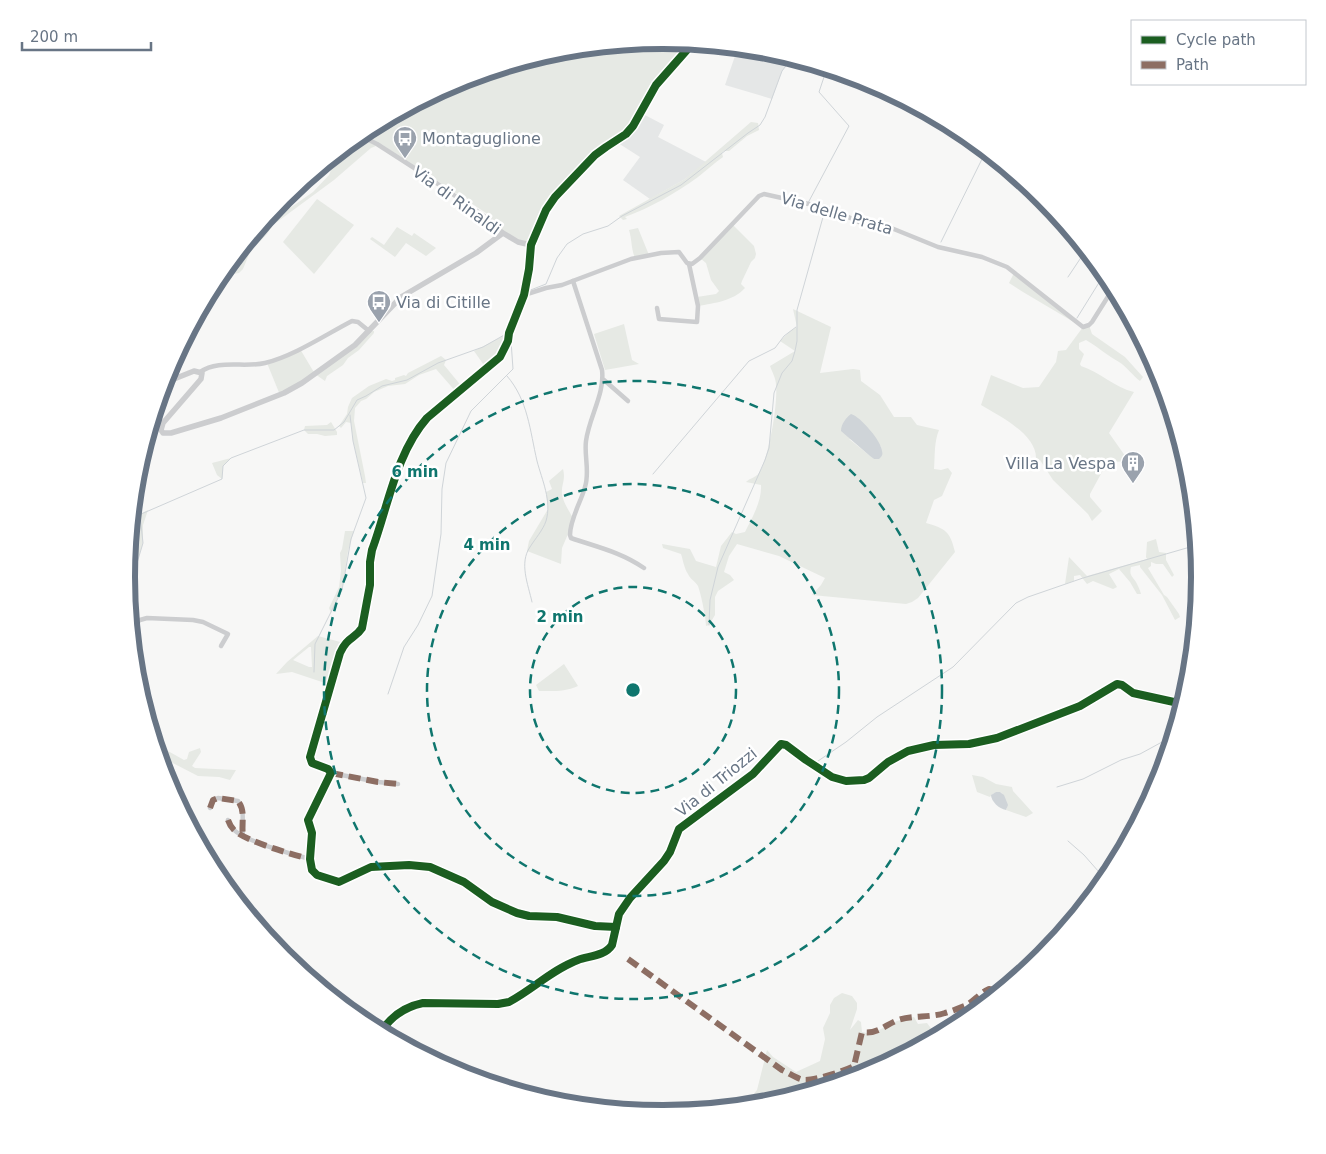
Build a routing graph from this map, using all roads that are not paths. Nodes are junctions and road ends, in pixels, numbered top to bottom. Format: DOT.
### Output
graph roads {
  1 [pos="687,50"];
  2 [pos="368,140"];
  3 [pos="504,233"];
  4 [pos="531,245"];
  5 [pos="689,264"];
  6 [pos="573,281"];
  7 [pos="524,295"];
  8 [pos="1109,295"];
  9 [pos="657,308"];
  10 [pos="369,331"];
  11 [pos="200,372"];
  12 [pos="173,380"];
  13 [pos="604,380"];
  14 [pos="628,401"];
  15 [pos="644,568"];
  16 [pos="137,622"];
  17 [pos="222,646"];
  18 [pos="1176,702"];
  19 [pos="331,773"];
  20 [pos="398,784"];
  21 [pos="210,808"];
  22 [pos="228,820"];
  23 [pos="243,836"];
  24 [pos="310,859"];
  25 [pos="616,927"];
  26 [pos="385,1026"];
  1 -- 4 [label="street"];
  2 -- 3 [label="street, Via di Rinaldi"];
  3 -- 4 [label="street, Via di Rinaldi"];
  3 -- 10 [label="street"];
  4 -- 7 [label="street"];
  5 -- 6 [label="street"];
  5 -- 8 [label="street, Via delle Prata"];
  5 -- 9 [label="street"];
  6 -- 7 [label="street"];
  6 -- 13 [label="street"];
  7 -- 19 [label="street"];
  10 -- 11 [label="street"];
  10 -- 11 [label="street"];
  11 -- 12 [label="street"];
  13 -- 14 [label="street"];
  13 -- 15 [label="street"];
  16 -- 17 [label="street"];
  18 -- 25 [label="street, Via di Triozzi"];
  19 -- 20 [label="street"];
  19 -- 24 [label="street"];
  21 -- 23 [label="street"];
  22 -- 23 [label="street"];
  23 -- 24 [label="street"];
  24 -- 25 [label="street"];
  25 -- 26 [label="street, Via di Triozzi"];
}
